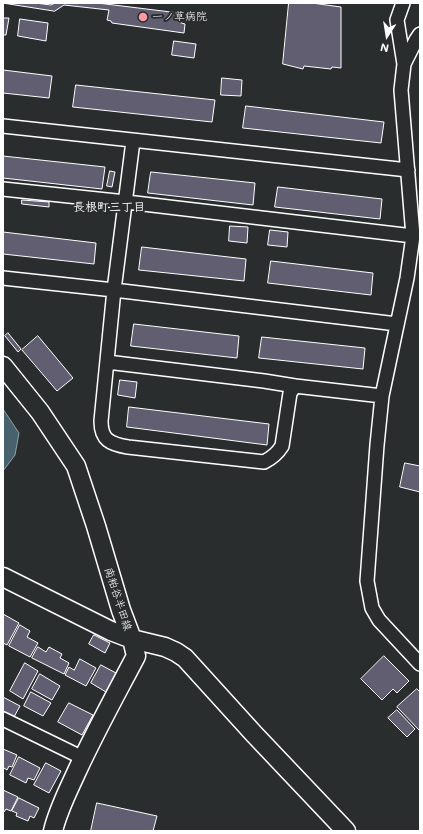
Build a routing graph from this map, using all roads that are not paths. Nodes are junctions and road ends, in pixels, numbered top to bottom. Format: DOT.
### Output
graph roads {
  1 [pos="403,3"];
  2 [pos="420,34"];
  3 [pos="404,64"];
  4 [pos="3,126"];
  5 [pos="133,141"];
  6 [pos="408,170"];
  7 [pos="3,189"];
  8 [pos="125,202"];
  9 [pos="413,236"];
  10 [pos="3,278"];
  11 [pos="114,290"];
  12 [pos="397,324"];
  13 [pos="107,362"];
  14 [pos="3,366"];
  15 [pos="295,386"];
  16 [pos="382,396"];
  17 [pos="3,577"];
  18 [pos="132,640"];
  19 [pos="420,664"];
  20 [pos="3,718"];
  21 [pos="83,758"];
  22 [pos="53,831"];
  23 [pos="346,831"];
  1 -- 3 [label="street"];
  2 -- 3 [label="street"];
  3 -- 6 [label="street"];
  4 -- 5 [label="street"];
  5 -- 6 [label="street"];
  5 -- 8 [label="street"];
  6 -- 9 [label="street"];
  7 -- 8 [label="street"];
  8 -- 9 [label="street"];
  8 -- 11 [label="street"];
  9 -- 12 [label="street"];
  10 -- 11 [label="street"];
  11 -- 12 [label="street"];
  11 -- 13 [label="street"];
  12 -- 16 [label="street"];
  13 -- 15 [label="street"];
  13 -- 15 [label="street"];
  14 -- 18 [label="main road, 南粕谷半田線"];
  15 -- 16 [label="street"];
  16 -- 19 [label="street"];
  17 -- 18 [label="main road"];
  18 -- 21 [label="main road"];
  18 -- 23 [label="main road, 南粕谷半田線"];
  20 -- 21 [label="street"];
  21 -- 22 [label="main road"];
}
